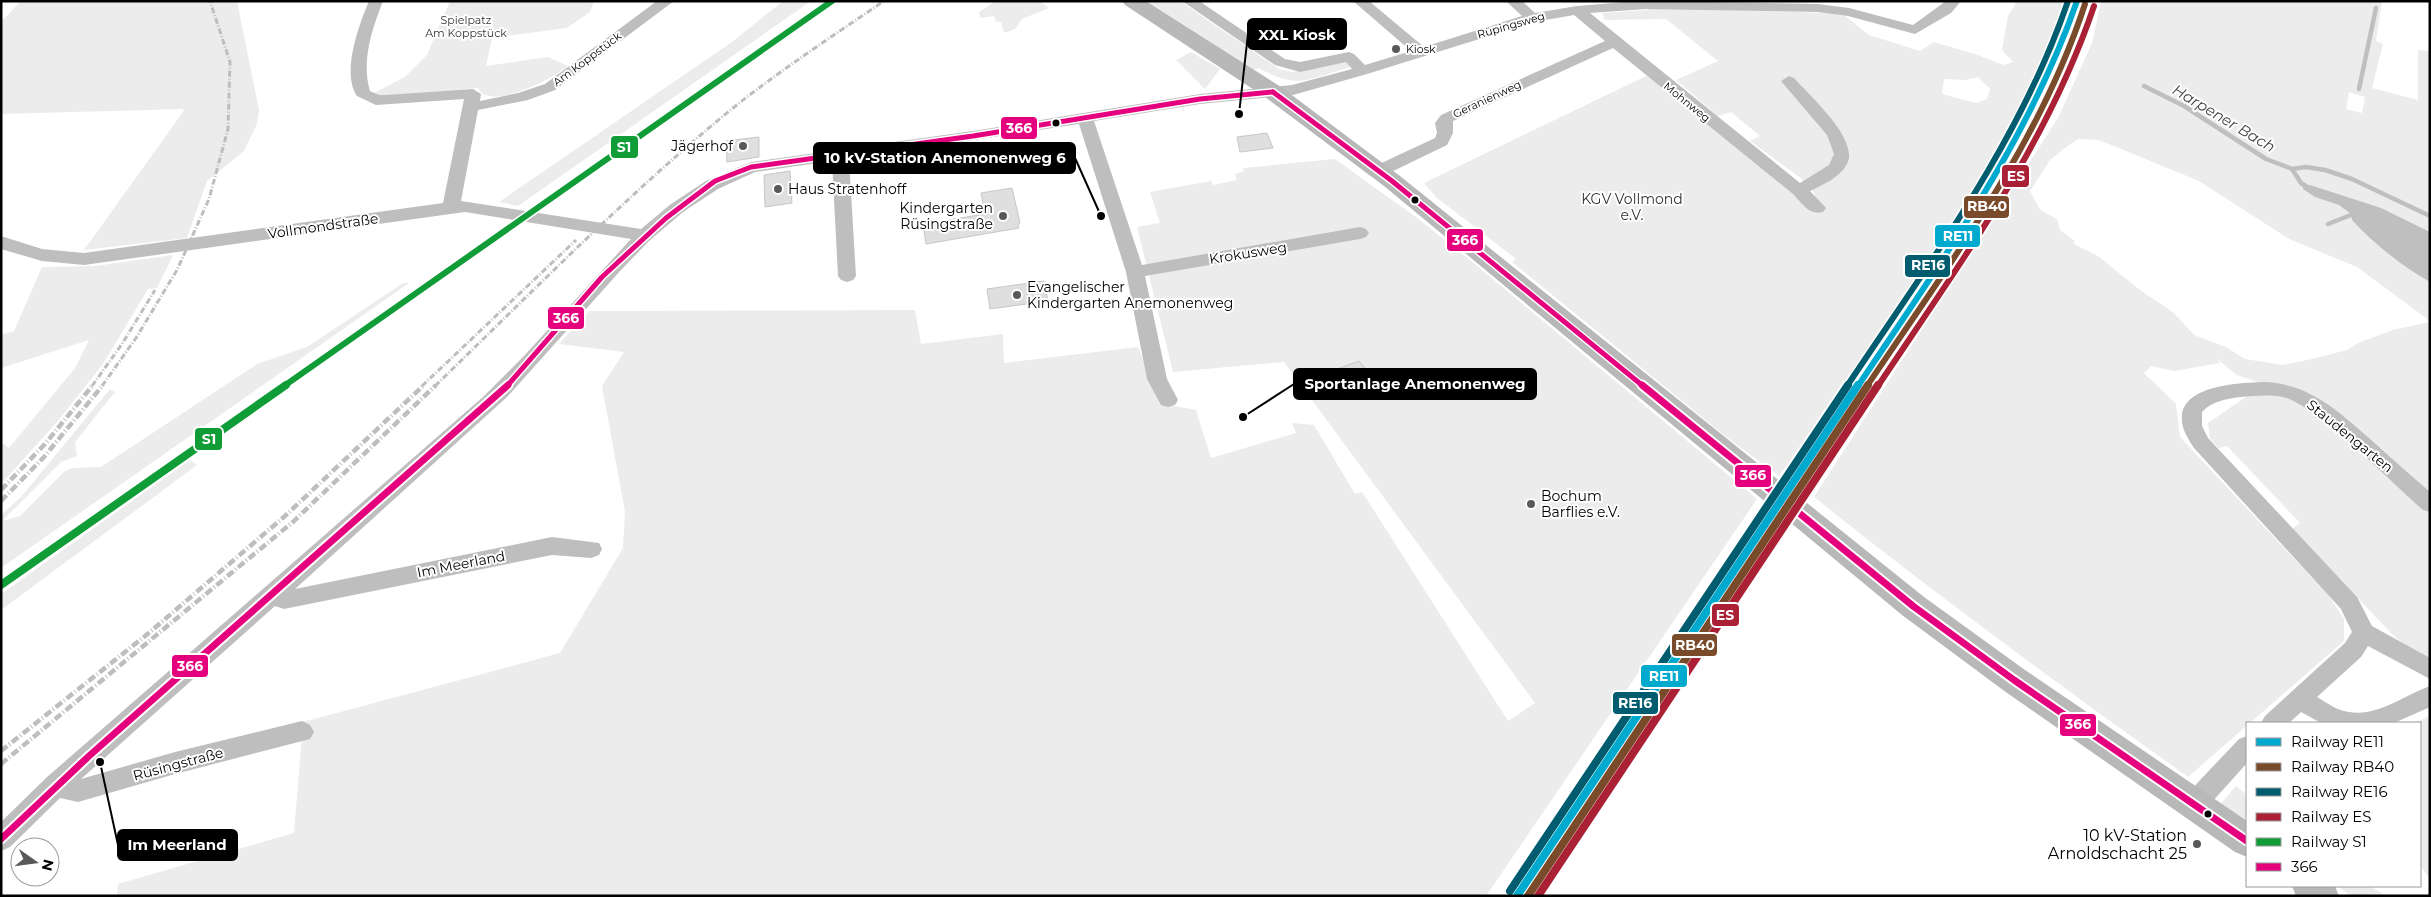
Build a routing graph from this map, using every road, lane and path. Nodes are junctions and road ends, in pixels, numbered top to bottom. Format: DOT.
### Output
graph roads {
  1 [pos="376,1"];
  2 [pos="667,1"];
  3 [pos="1132,1"];
  4 [pos="1189,1"];
  5 [pos="1360,1"];
  6 [pos="1513,1"];
  7 [pos="1954,1"];
  8 [pos="1644,3"];
  9 [pos="1577,10"];
  10 [pos="1532,18"];
  11 [pos="1614,42"];
  12 [pos="1421,52"];
  13 [pos="1362,71"];
  14 [pos="1789,81"];
  15 [pos="1273,92"];
  16 [pos="472,102"];
  17 [pos="1085,117"];
  18 [pos="840,154"];
  19 [pos="1379,171"];
  20 [pos="1799,190"];
  21 [pos="451,207"];
  22 [pos="1817,208"];
  23 [pos="1360,233"];
  24 [pos="646,236"];
  25 [pos="1,242"];
  26 [pos="1135,272"];
  27 [pos="847,276"];
  28 [pos="1168,400"];
  29 [pos="2430,504"];
  30 [pos="591,549"];
  31 [pos="273,595"];
  32 [pos="2364,633"];
  33 [pos="2430,669"];
  34 [pos="2430,696"];
  35 [pos="2300,699"];
  36 [pos="2274,722"];
  37 [pos="2346,722"];
  38 [pos="2365,722"];
  39 [pos="302,732"];
  40 [pos="2246,748"];
  41 [pos="55,786"];
  42 [pos="2194,804"];
  43 [pos="1,839"];
  44 [pos="2246,840"];
  45 [pos="2310,887"];
  46 [pos="2322,896"];
  1 -- 16 [label="street, Am Koppstück"];
  2 -- 16 [label="street, Am Koppstück"];
  3 -- 15 [label="main road"];
  4 -- 13 [label="street"];
  5 -- 12 [label="street"];
  6 -- 10 [label="street"];
  7 -- 8 [label="street, Rüpingsweg"];
  8 -- 9 [label="street, Rüpingsweg"];
  9 -- 10 [label="street, Rüpingsweg"];
  9 -- 11 [label="street, Mohnweg"];
  10 -- 12 [label="street, Rüpingsweg"];
  11 -- 19 [label="street, Geranienweg"];
  11 -- 20 [label="street, Mohnweg"];
  12 -- 13 [label="street, Rüpingsweg"];
  13 -- 15 [label="street, Rüpingsweg"];
  14 -- 20 [label="street"];
  15 -- 17 [label="street"];
  15 -- 19 [label="main road"];
  16 -- 21 [label="street"];
  17 -- 18 [label="street"];
  17 -- 26 [label="street"];
  18 -- 24 [label="street"];
  18 -- 27 [label="street"];
  19 -- 42 [label="main road"];
  20 -- 22 [label="street, Mohnweg"];
  21 -- 24 [label="street, Vollmondstraße"];
  21 -- 25 [label="street, Vollmondstraße"];
  23 -- 26 [label="street, Krokusweg"];
  24 -- 31 [label="street"];
  26 -- 28 [label="street"];
  29 -- 32 [label="street, Staudengarten"];
  30 -- 31 [label="street, Im Meerland"];
  31 -- 41 [label="street"];
  32 -- 33 [label="street"];
  32 -- 35 [label="street"];
  34 -- 38 [label="street"];
  35 -- 36 [label="street"];
  35 -- 37 [label="street"];
  39 -- 41 [label="street, Rüsingstraße"];
  40 -- 42 [label="street"];
  41 -- 43 [label="street"];
  42 -- 44 [label="main road"];
  45 -- 46 [label="main road"];
}
